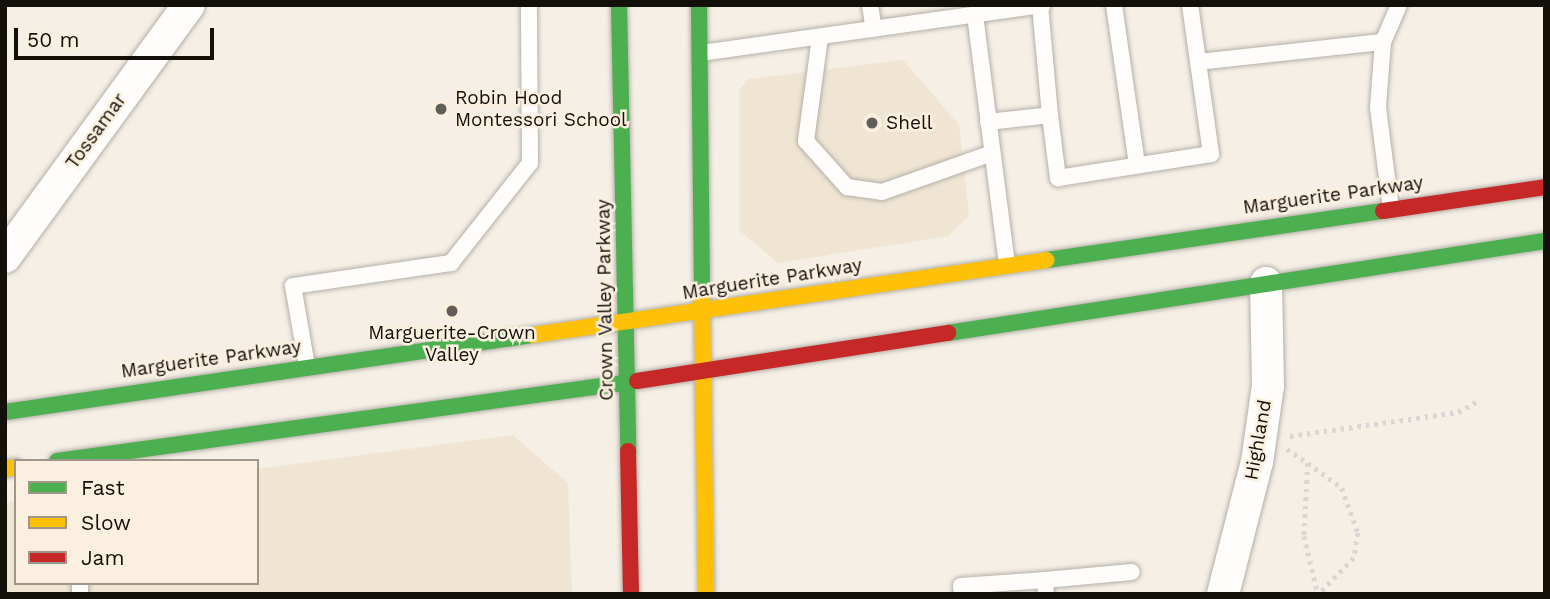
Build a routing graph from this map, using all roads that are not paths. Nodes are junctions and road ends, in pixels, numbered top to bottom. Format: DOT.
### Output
graph roads {
  1 [pos="529,5"];
  2 [pos="619,5"];
  3 [pos="699,5"];
  4 [pos="870,5"];
  5 [pos="1114,5"];
  6 [pos="1190,5"];
  7 [pos="1399,5"];
  8 [pos="1042,6"];
  9 [pos="175,10"];
  10 [pos="975,15"];
  11 [pos="874,29"];
  12 [pos="820,37"];
  13 [pos="1383,41"];
  14 [pos="701,53"];
  15 [pos="1198,62"];
  16 [pos="1050,115"];
  17 [pos="988,122"];
  18 [pos="992,153"];
  19 [pos="1138,165"];
  20 [pos="1545,187"];
  21 [pos="1391,209"];
  22 [pos="1545,242"];
  23 [pos="5,257"];
  24 [pos="1007,264"];
  25 [pos="1266,284"];
  26 [pos="705,311"];
  27 [pos="627,323"];
  28 [pos="307,366"];
  29 [pos="706,370"];
  30 [pos="628,382"];
  31 [pos="5,412"];
  32 [pos="75,459"];
  33 [pos="1132,572"];
  34 [pos="1045,587"];
  35 [pos="631,594"];
  36 [pos="706,594"];
  37 [pos="962,594"];
  38 [pos="1223,594"];
  1 -- 28 [label="lane"];
  2 -- 27 [label="main road, Crown Valley Parkway"];
  3 -- 14 [label="main road"];
  4 -- 11 [label="lane"];
  5 -- 19 [label="lane"];
  6 -- 15 [label="lane"];
  7 -- 13 [label="lane"];
  8 -- 10 [label="lane"];
  8 -- 16 [label="lane"];
  9 -- 23 [label="street, Tossamar"];
  10 -- 11 [label="lane"];
  10 -- 17 [label="lane"];
  11 -- 12 [label="lane"];
  12 -- 14 [label="lane"];
  12 -- 18 [label="lane"];
  13 -- 15 [label="lane"];
  13 -- 21 [label="lane"];
  14 -- 26 [label="main road"];
  15 -- 19 [label="lane"];
  16 -- 17 [label="lane"];
  16 -- 19 [label="lane"];
  17 -- 18 [label="lane"];
  18 -- 24 [label="lane"];
  20 -- 21 [label="main road, Marguerite Parkway"];
  21 -- 24 [label="main road, Marguerite Parkway"];
  22 -- 25 [label="main road"];
  24 -- 26 [label="main road, Marguerite Parkway"];
  25 -- 29 [label="main road"];
  25 -- 38 [label="street, Highland"];
  26 -- 27 [label="main road, Marguerite Parkway"];
  26 -- 29 [label="main road"];
  27 -- 28 [label="main road, Marguerite Parkway"];
  27 -- 30 [label="main road, Crown Valley Parkway"];
  28 -- 31 [label="main road, Marguerite Parkway"];
  29 -- 30 [label="main road"];
  29 -- 36 [label="main road"];
  30 -- 32 [label="main road"];
  30 -- 35 [label="main road, Crown Valley Parkway"];
  33 -- 34 [label="lane"];
  34 -- 37 [label="lane"];
}
